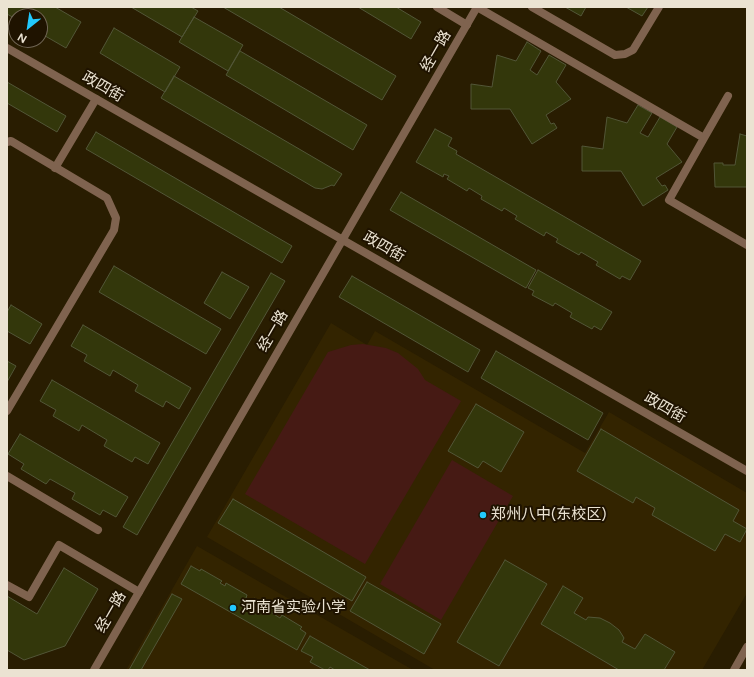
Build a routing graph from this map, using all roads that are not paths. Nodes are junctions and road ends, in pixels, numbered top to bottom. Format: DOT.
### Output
graph roads {
  1 [pos="437,7"];
  2 [pos="477,7"];
  3 [pos="532,7"];
  4 [pos="659,7"];
  5 [pos="467,24"];
  6 [pos="7,48"];
  7 [pos="728,96"];
  8 [pos="96,99"];
  9 [pos="704,138"];
  10 [pos="7,142"];
  11 [pos="55,168"];
  12 [pos="342,240"];
  13 [pos="747,245"];
  14 [pos="7,411"];
  15 [pos="747,471"];
  16 [pos="7,476"];
  17 [pos="98,530"];
  18 [pos="7,585"];
  19 [pos="139,592"];
  20 [pos="747,647"];
  21 [pos="94,670"];
  22 [pos="734,670"];
  1 -- 5 [label="street"];
  2 -- 5 [label="street, 经一路"];
  2 -- 9 [label="street"];
  3 -- 4 [label="street"];
  5 -- 12 [label="street, 经一路"];
  6 -- 8 [label="street, 政四街"];
  7 -- 9 [label="street"];
  8 -- 11 [label="street"];
  8 -- 12 [label="street, 政四街"];
  9 -- 13 [label="street"];
  10 -- 11 [label="street"];
  11 -- 14 [label="street"];
  12 -- 15 [label="street, 政四街"];
  12 -- 19 [label="street, 经一路"];
  16 -- 17 [label="street"];
  18 -- 19 [label="street"];
  19 -- 21 [label="street, 经一路"];
  20 -- 22 [label="street"];
}
